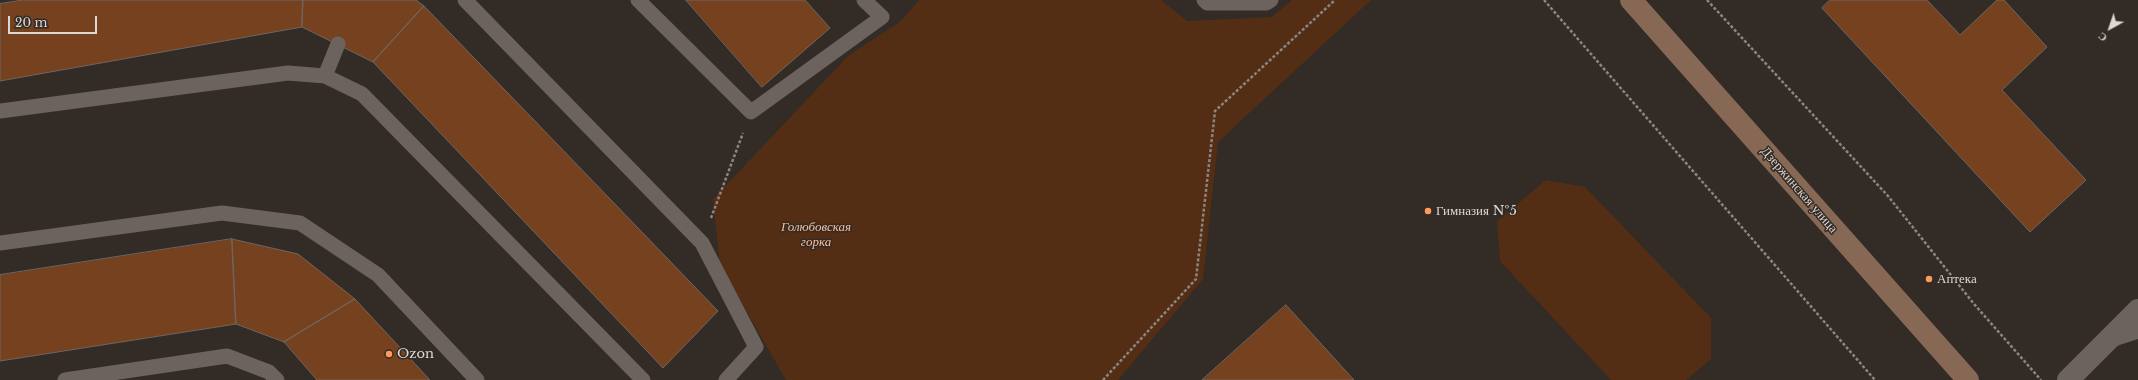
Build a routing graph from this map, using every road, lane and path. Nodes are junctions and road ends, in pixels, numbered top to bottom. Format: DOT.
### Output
graph roads {
  1 [pos="466,0"];
  2 [pos="638,0"];
  3 [pos="864,0"];
  4 [pos="1204,0"];
  5 [pos="1271,0"];
  6 [pos="1335,0"];
  7 [pos="1544,0"];
  8 [pos="1631,0"];
  9 [pos="1707,0"];
  10 [pos="338,44"];
  11 [pos="325,76"];
  12 [pos="0,111"];
  13 [pos="751,112"];
  14 [pos="0,243"];
  15 [pos="702,243"];
  16 [pos="2138,310"];
  17 [pos="2138,330"];
  18 [pos="2106,341"];
  19 [pos="65,380"];
  20 [pos="277,380"];
  21 [pos="477,380"];
  22 [pos="643,380"];
  23 [pos="726,380"];
  24 [pos="1103,380"];
  25 [pos="1874,380"];
  26 [pos="1968,380"];
  27 [pos="2041,380"];
  28 [pos="2068,380"];
  1 -- 15 [label="lane"];
  2 -- 13 [label="lane"];
  3 -- 13 [label="lane"];
  4 -- 5 [label="lane"];
  6 -- 24 [label="path"];
  7 -- 25 [label="path"];
  8 -- 26 [label="main road, Дзержинская улица"];
  9 -- 27 [label="path"];
  10 -- 11 [label="lane"];
  11 -- 12 [label="lane"];
  11 -- 22 [label="lane"];
  13 -- 15 [label="path"];
  14 -- 21 [label="lane"];
  15 -- 23 [label="lane"];
  16 -- 18 [label="street"];
  17 -- 18 [label="lane"];
  18 -- 28 [label="street"];
  19 -- 20 [label="lane"];
}
